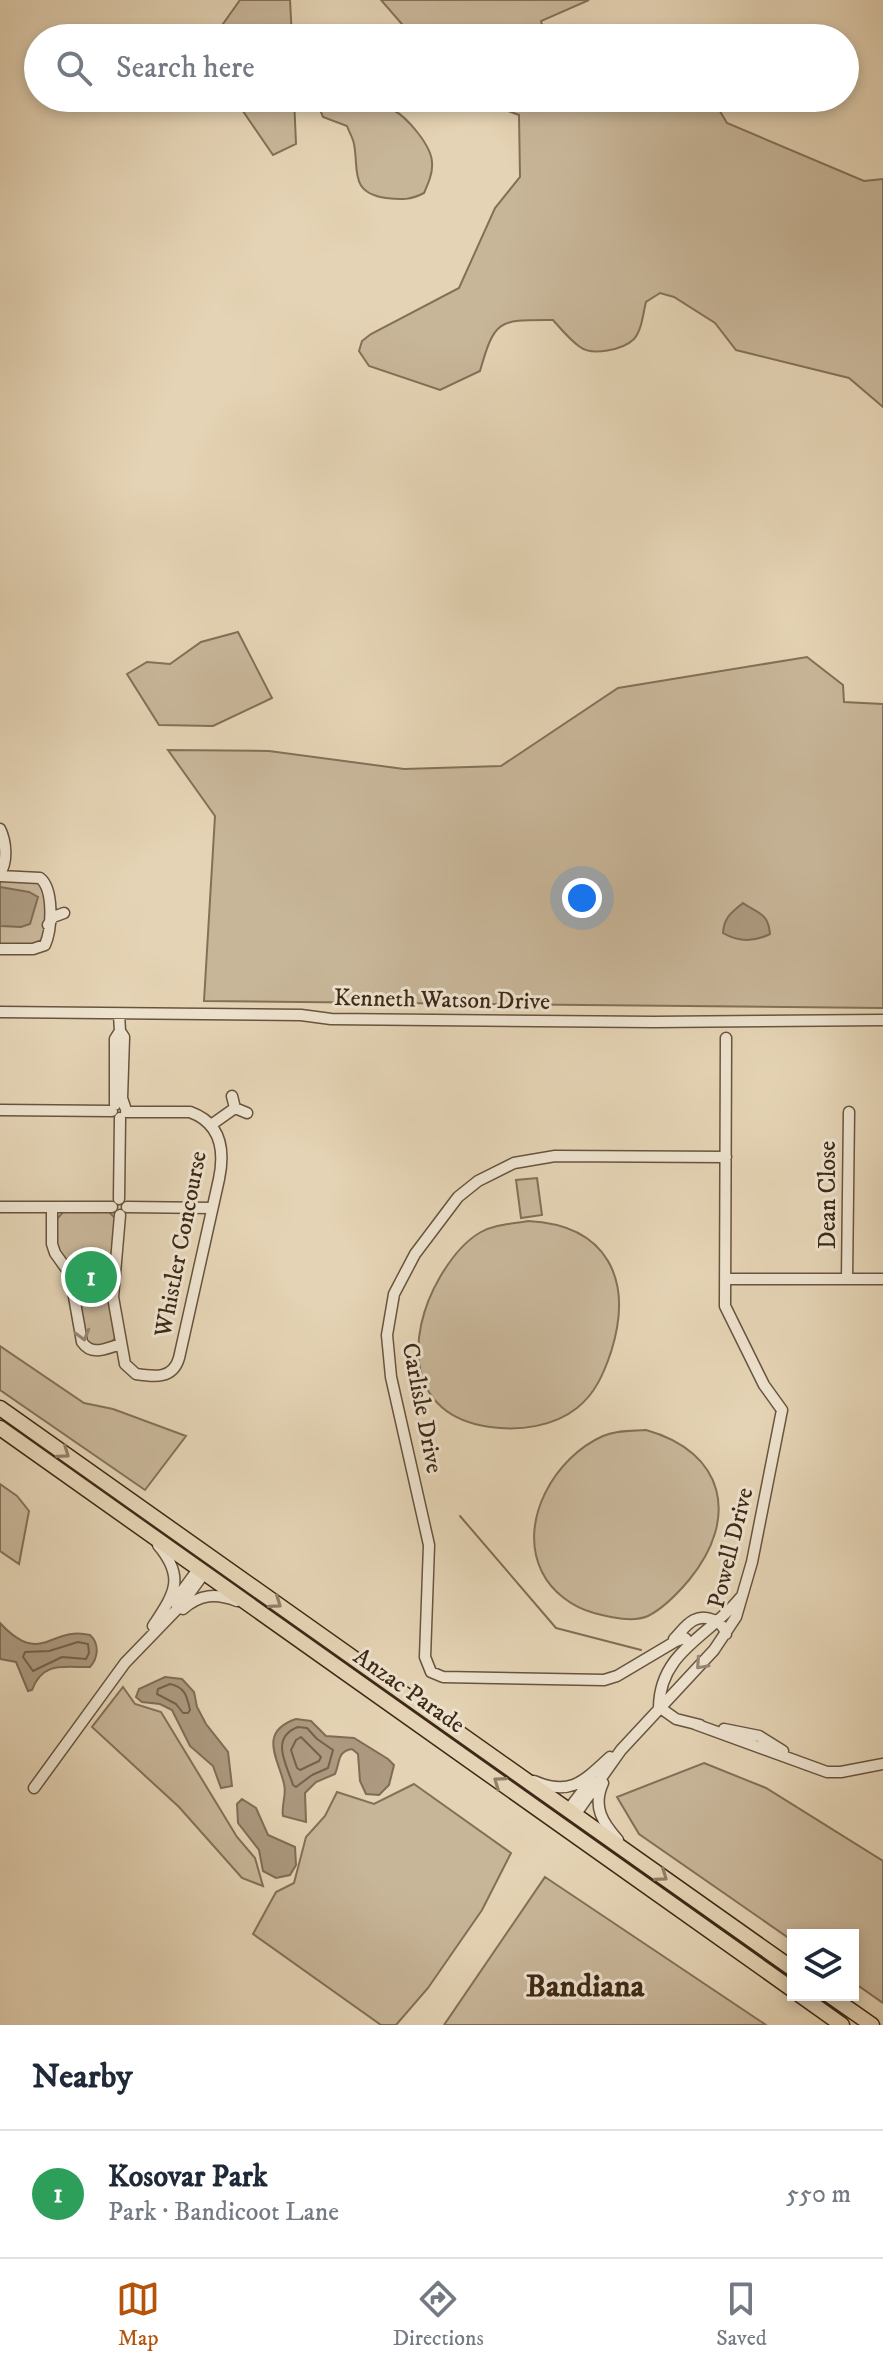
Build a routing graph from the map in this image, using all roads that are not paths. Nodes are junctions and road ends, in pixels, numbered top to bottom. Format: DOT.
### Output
graph roads {
  1 [pos="0,829"];
  2 [pos="1,871"];
  3 [pos="0,949"];
  4 [pos="0,1012"];
  5 [pos="119,1014"];
  6 [pos="883,1020"];
  7 [pos="726,1038"];
  8 [pos="232,1096"];
  9 [pos="235,1108"];
  10 [pos="0,1110"];
  11 [pos="120,1111"];
  12 [pos="849,1112"];
  13 [pos="247,1113"];
  14 [pos="211,1125"];
  15 [pos="726,1157"];
  16 [pos="0,1207"];
  17 [pos="119,1207"];
  18 [pos="52,1208"];
  19 [pos="212,1208"];
  20 [pos="725,1279"];
  21 [pos="847,1279"];
  22 [pos="883,1279"];
  23 [pos="121,1344"];
  24 [pos="0,1408"];
  25 [pos="0,1428"];
  26 [pos="144,1530"];
  27 [pos="211,1557"];
  28 [pos="202,1570"];
  29 [pos="743,1594"];
  30 [pos="256,1609"];
  31 [pos="716,1621"];
  32 [pos="726,1634"];
  33 [pos="144,1642"];
  34 [pos="670,1644"];
  35 [pos="690,1644"];
  36 [pos="668,1670"];
  37 [pos="683,1684"];
  38 [pos="659,1707"];
  39 [pos="629,1740"];
  40 [pos="883,1764"];
  41 [pos="507,1766"];
  42 [pos="34,1788"];
  43 [pos="572,1812"];
  44 [pos="563,1827"];
  45 [pos="632,1855"];
  46 [pos="787,1965"];
  47 [pos="787,1986"];
  48 [pos="808,2001"];
  49 [pos="838,2001"];
  50 [pos="842,2025"];
  51 [pos="872,2025"];
  1 -- 2 [label="street"];
  2 -- 3 [label="street"];
  4 -- 5 [label="street, Kenneth Watson Drive"];
  5 -- 6 [label="street, Kenneth Watson Drive"];
  5 -- 11 [label="street"];
  7 -- 15 [label="street"];
  8 -- 9 [label="street"];
  9 -- 13 [label="street"];
  9 -- 14 [label="street"];
  10 -- 11 [label="street, Whistler Concourse"];
  11 -- 14 [label="street, Whistler Concourse"];
  11 -- 17 [label="street"];
  12 -- 21 [label="street, Dean Close"];
  14 -- 19 [label="street, Whistler Concourse"];
  15 -- 20 [label="street"];
  15 -- 34 [label="street, Carlisle Drive"];
  16 -- 18 [label="street"];
  17 -- 18 [label="street"];
  17 -- 19 [label="street"];
  17 -- 23 [label="street"];
  18 -- 23 [label="street, one-way"];
  19 -- 23 [label="street, Whistler Concourse"];
  20 -- 21 [label="street"];
  20 -- 29 [label="street, Powell Drive"];
  21 -- 22 [label="street"];
  24 -- 27 [label="main road, Anzac Parade, one-way"];
  25 -- 26 [label="main road, Anzac Parade"];
  26 -- 28 [label="main road, Anzac Parade"];
  26 -- 33 [label="street"];
  27 -- 28 [label="main road"];
  27 -- 41 [label="main road, Anzac Parade, one-way"];
  28 -- 30 [label="main road, Anzac Parade"];
  28 -- 33 [label="street"];
  29 -- 31 [label="street"];
  29 -- 32 [label="street, Powell Drive"];
  30 -- 33 [label="street"];
  44 -- 30 [label="main road, Anzac Parade, one-way"];
  31 -- 32 [label="street"];
  31 -- 34 [label="street, Carlisle Drive"];
  31 -- 35 [label="street"];
  32 -- 37 [label="street, Powell Drive, one-way"];
  33 -- 42 [label="street"];
  34 -- 35 [label="street"];
  35 -- 36 [label="street"];
  36 -- 37 [label="street"];
  36 -- 38 [label="street"];
  37 -- 38 [label="street, Powell Drive"];
  38 -- 39 [label="street, Powell Drive"];
  38 -- 40 [label="street"];
  39 -- 41 [label="street"];
  39 -- 43 [label="street, Powell Drive"];
  39 -- 45 [label="street"];
  41 -- 43 [label="main road, Anzac Parade"];
  43 -- 44 [label="main road"];
  43 -- 45 [label="main road, Anzac Parade"];
  44 -- 47 [label="main road, Anzac Parade"];
  45 -- 46 [label="main road, Anzac Parade, one-way"];
  48 -- 50 [label="main road"];
  49 -- 51 [label="main road"];
}
